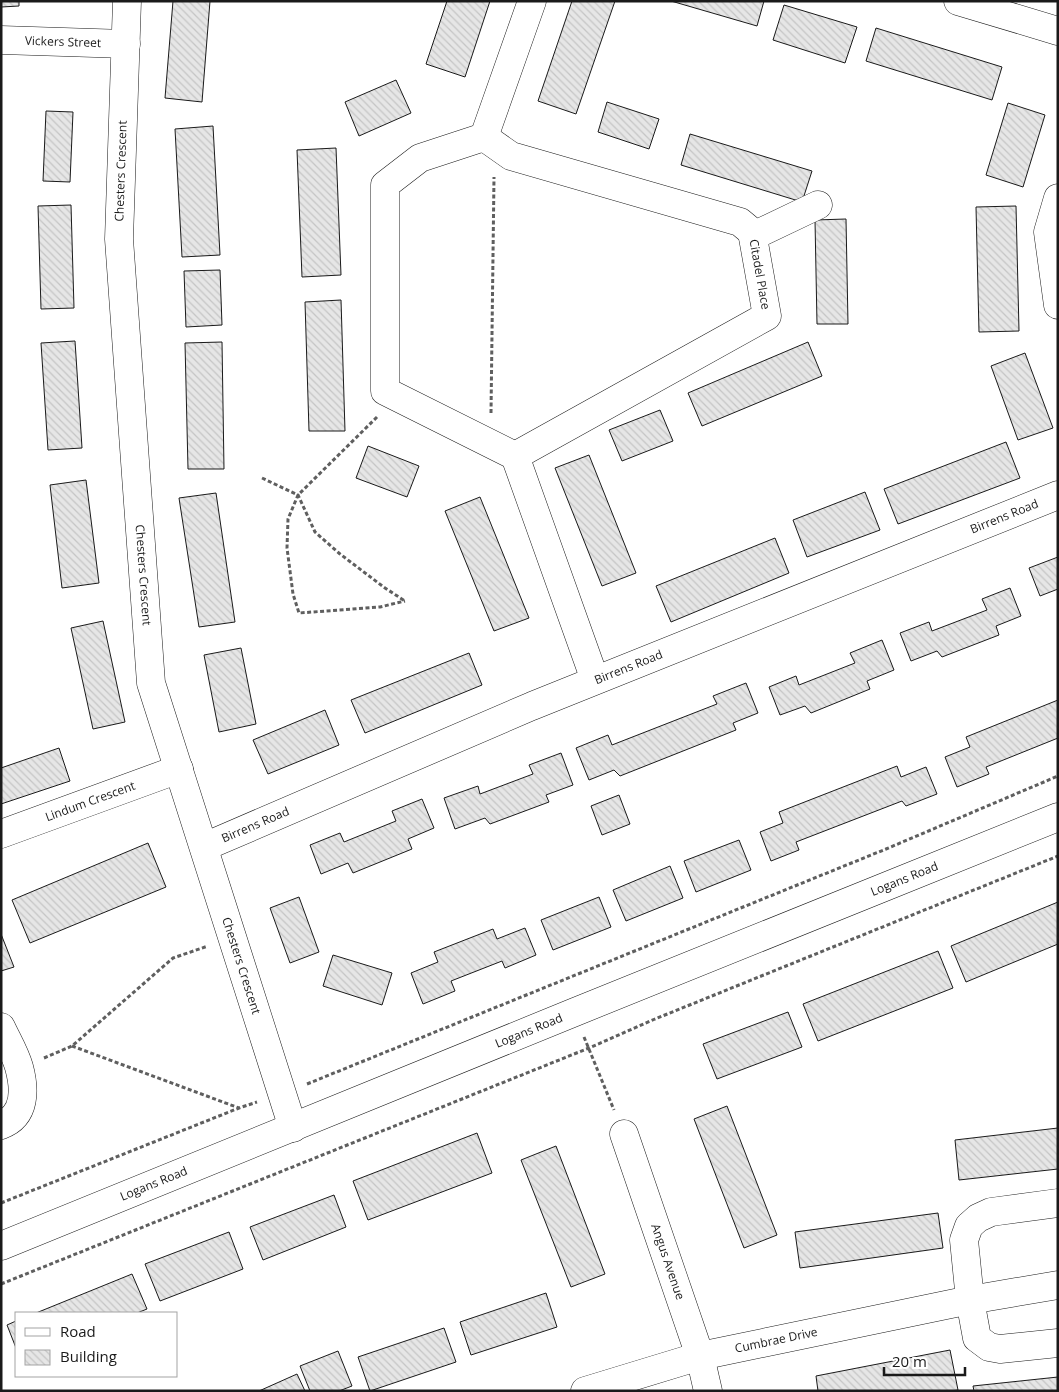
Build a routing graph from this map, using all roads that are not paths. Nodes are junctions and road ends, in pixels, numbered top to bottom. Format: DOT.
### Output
graph roads {
  1 [pos="127,1"];
  2 [pos="532,1"];
  3 [pos="958,1"];
  4 [pos="1058,32"];
  5 [pos="1,40"];
  6 [pos="126,44"];
  7 [pos="484,137"];
  8 [pos="1058,198"];
  9 [pos="818,205"];
  10 [pos="753,236"];
  11 [pos="1058,305"];
  12 [pos="515,456"];
  13 [pos="1058,495"];
  14 [pos="594,680"];
  15 [pos="179,769"];
  16 [pos="1058,817"];
  17 [pos="1,834"];
  18 [pos="204,847"];
  19 [pos="1,1027"];
  20 [pos="1,1125"];
  21 [pos="293,1128"];
  22 [pos="624,1134"];
  23 [pos="1058,1203"];
  24 [pos="1,1246"];
  25 [pos="1058,1285"];
  26 [pos="970,1300"];
  27 [pos="1058,1343"];
  28 [pos="700,1356"];
  29 [pos="585,1391"];
  30 [pos="708,1391"];
  1 -- 6 [label="street, Chesters Crescent"];
  2 -- 7 [label="street"];
  3 -- 4 [label="street"];
  5 -- 6 [label="street, Vickers Street"];
  6 -- 15 [label="street, Chesters Crescent"];
  7 -- 10 [label="street, Citadel Place"];
  7 -- 12 [label="street"];
  8 -- 11 [label="street"];
  9 -- 10 [label="street"];
  10 -- 12 [label="street, Citadel Place"];
  12 -- 14 [label="street"];
  13 -- 14 [label="street, Birrens Road"];
  14 -- 18 [label="street, Birrens Road"];
  15 -- 17 [label="street, Lindum Crescent"];
  15 -- 18 [label="street, Chesters Crescent"];
  16 -- 21 [label="street, Logans Road"];
  18 -- 21 [label="street, Chesters Crescent"];
  19 -- 20 [label="street"];
  21 -- 24 [label="street, Logans Road"];
  22 -- 28 [label="street, Angus Avenue"];
  23 -- 26 [label="street"];
  25 -- 26 [label="street, Cumbrae Drive"];
  26 -- 27 [label="street"];
  26 -- 28 [label="street, Cumbrae Drive"];
  28 -- 29 [label="street, Cumbrae Drive"];
  28 -- 30 [label="street, Angus Avenue"];
}
